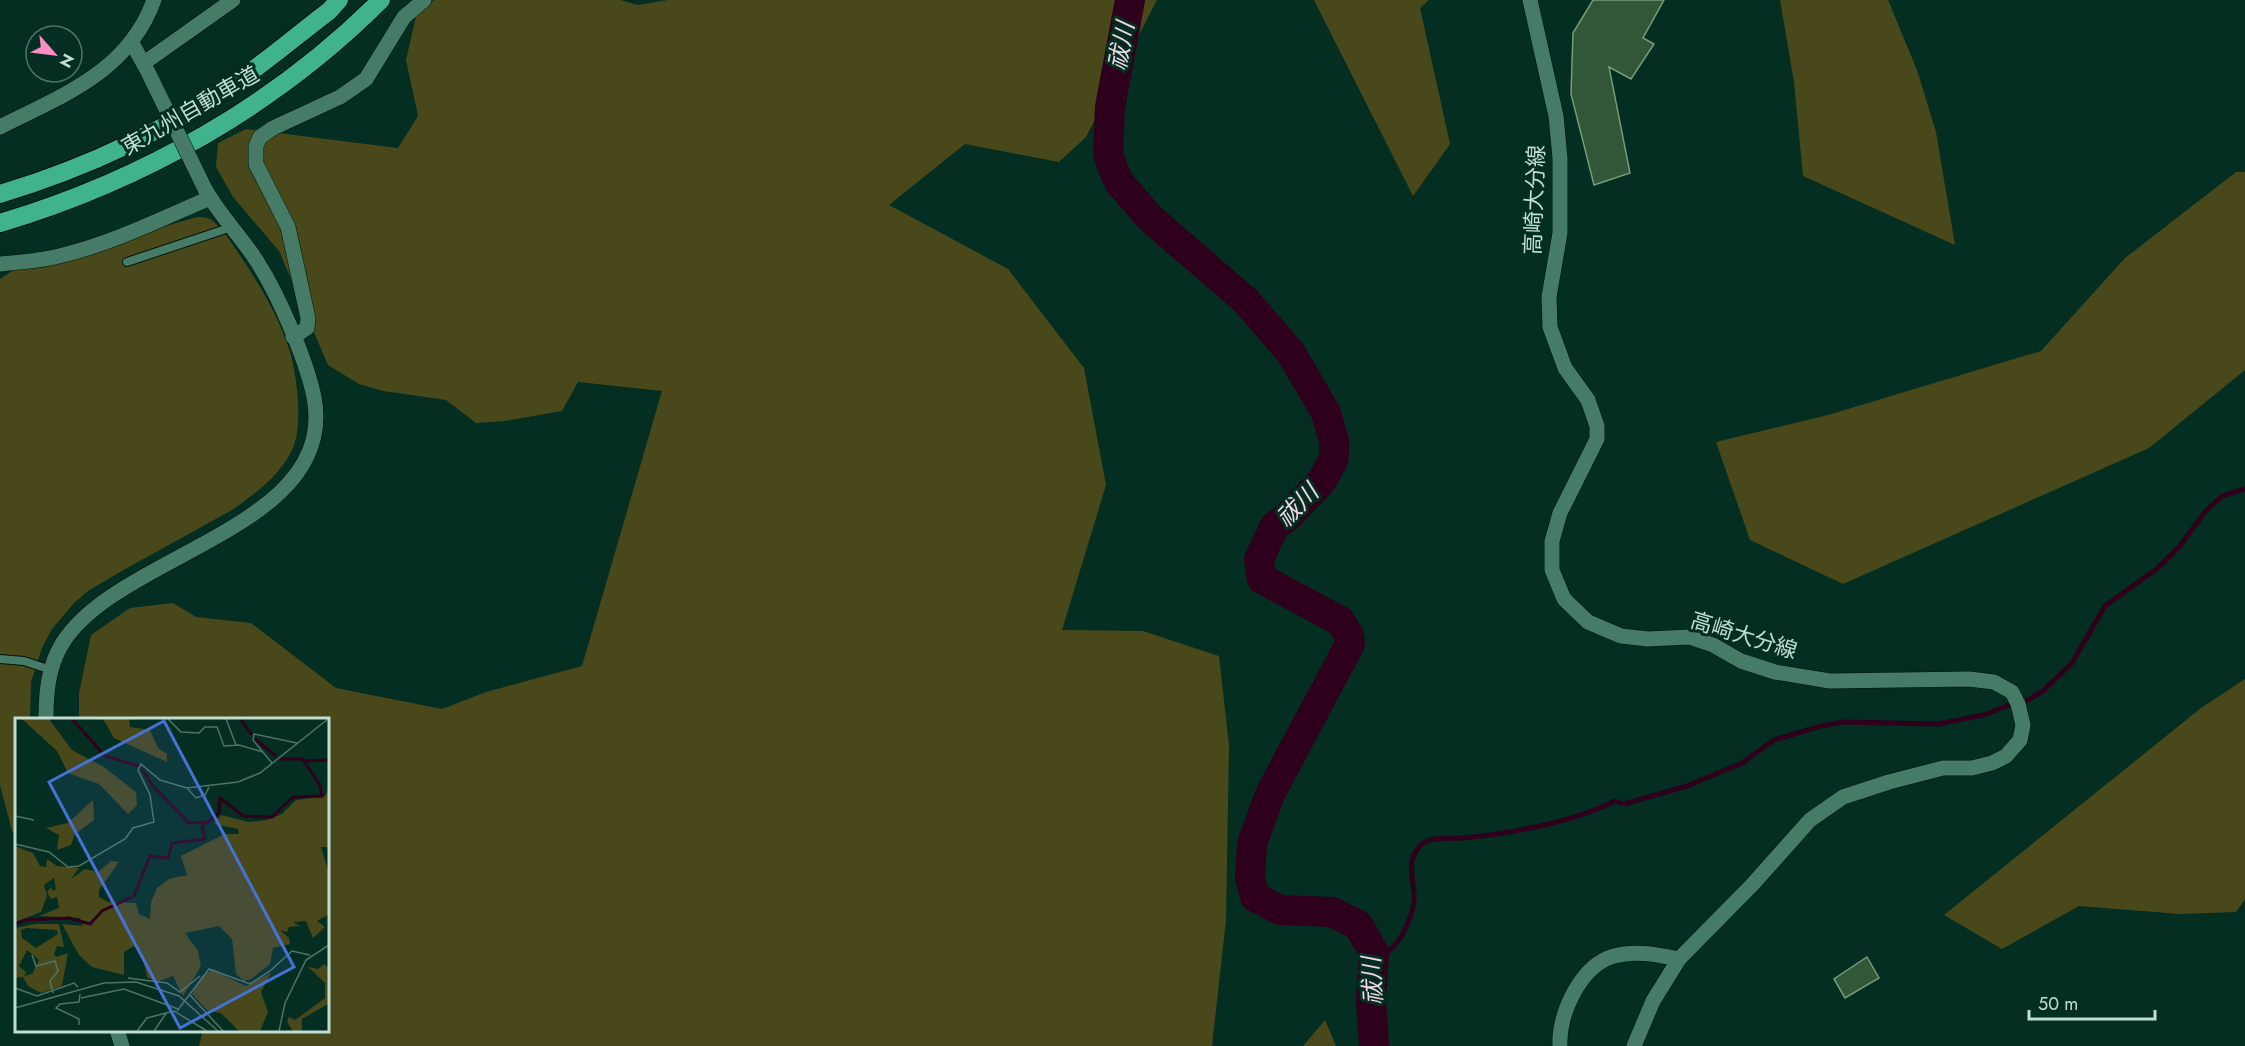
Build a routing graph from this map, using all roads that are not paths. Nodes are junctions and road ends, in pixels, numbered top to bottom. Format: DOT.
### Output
graph roads {
  1 [pos="154,0"];
  2 [pos="233,0"];
  3 [pos="339,0"];
  4 [pos="381,0"];
  5 [pos="424,0"];
  6 [pos="1530,0"];
  7 [pos="132,43"];
  8 [pos="146,68"];
  9 [pos="0,127"];
  10 [pos="0,194"];
  11 [pos="208,194"];
  12 [pos="0,223"];
  13 [pos="232,227"];
  14 [pos="127,261"];
  15 [pos="0,264"];
  16 [pos="293,337"];
  17 [pos="0,659"];
  18 [pos="51,670"];
  19 [pos="46,718"];
  20 [pos="1679,959"];
  21 [pos="118,1031"];
  22 [pos="122,1046"];
  23 [pos="1560,1046"];
  24 [pos="1634,1046"];
  1 -- 7 [label="street"];
  2 -- 8 [label="street"];
  3 -- 10 [label="highway, 東九州自動車道"];
  4 -- 12 [label="highway, 東九州自動車道"];
  5 -- 16 [label="street"];
  6 -- 20 [label="street, 高崎大分線"];
  7 -- 8 [label="street"];
  7 -- 9 [label="street"];
  8 -- 11 [label="street, bridge"];
  11 -- 13 [label="street"];
  11 -- 15 [label="street"];
  13 -- 14 [label="lane"];
  13 -- 16 [label="street"];
  16 -- 18 [label="street"];
  17 -- 18 [label="lane"];
  18 -- 19 [label="street"];
  20 -- 23 [label="street"];
  20 -- 24 [label="street, 高崎大分線"];
  21 -- 22 [label="street"];
}
